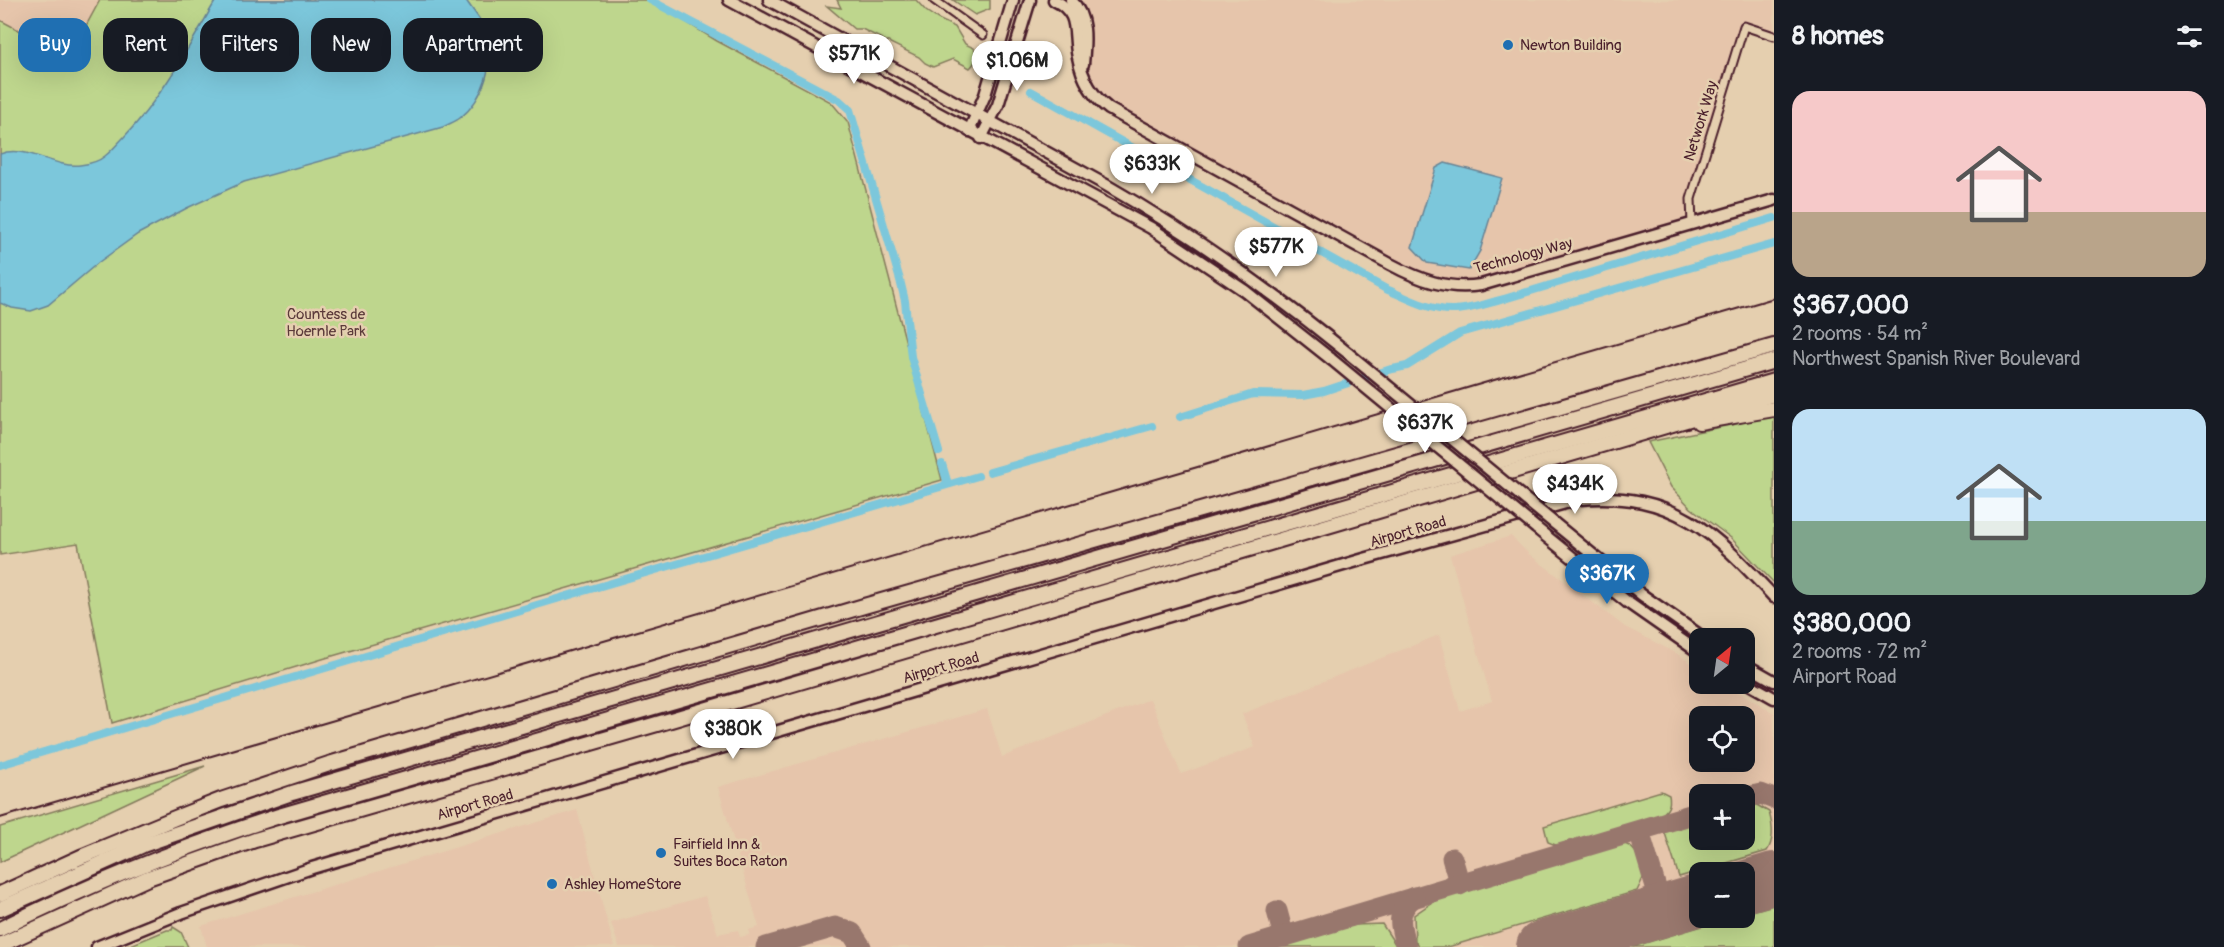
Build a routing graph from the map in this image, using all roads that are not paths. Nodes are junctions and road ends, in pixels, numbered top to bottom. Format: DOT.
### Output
graph roads {
  1 [pos="729,0"];
  2 [pos="770,0"];
  3 [pos="934,0"];
  4 [pos="1014,0"];
  5 [pos="1030,0"];
  6 [pos="1054,0"];
  7 [pos="1071,0"];
  8 [pos="983,35"];
  9 [pos="1774,36"];
  10 [pos="1083,73"];
  11 [pos="977,114"];
  12 [pos="990,121"];
  13 [pos="969,131"];
  14 [pos="981,138"];
  15 [pos="1774,200"];
  16 [pos="1692,224"];
  17 [pos="1774,346"];
  18 [pos="1774,361"];
  19 [pos="1774,381"];
  20 [pos="1774,394"];
  21 [pos="1774,408"];
  22 [pos="1653,429"];
  23 [pos="976,594"];
  24 [pos="1774,597"];
  25 [pos="864,606"];
  26 [pos="1689,628"];
  27 [pos="1689,645"];
  28 [pos="787,667"];
  29 [pos="1755,670"];
  30 [pos="1774,681"];
  31 [pos="1755,687"];
  32 [pos="1774,698"];
  33 [pos="664,722"];
  34 [pos="0,894"];
  35 [pos="0,909"];
  36 [pos="0,929"];
  37 [pos="0,945"];
  38 [pos="97,947"];
  1 -- 13 [label="street"];
  2 -- 11 [label="street"];
  3 -- 8 [label="street"];
  4 -- 11 [label="street"];
  5 -- 12 [label="street"];
  6 -- 10 [label="street, Technology Way"];
  7 -- 10 [label="street"];
  9 -- 16 [label="street, Network Way"];
  10 -- 16 [label="street, Technology Way"];
  11 -- 12 [label="street"];
  11 -- 13 [label="street"];
  12 -- 14 [label="street"];
  12 -- 26 [label="street, bridge"];
  13 -- 14 [label="street"];
  14 -- 27 [label="street, bridge"];
  15 -- 16 [label="street, Technology Way"];
  17 -- 25 [label="highway"];
  18 -- 23 [label="highway"];
  19 -- 28 [label="highway"];
  20 -- 22 [label="highway"];
  21 -- 22 [label="highway"];
  22 -- 33 [label="highway"];
  23 -- 25 [label="highway"];
  23 -- 35 [label="highway"];
  24 -- 38 [label="street, Airport Road"];
  25 -- 34 [label="highway"];
  28 -- 33 [label="highway"];
  28 -- 36 [label="highway"];
  29 -- 30 [label="street"];
  31 -- 32 [label="street"];
  33 -- 37 [label="highway"];
}
